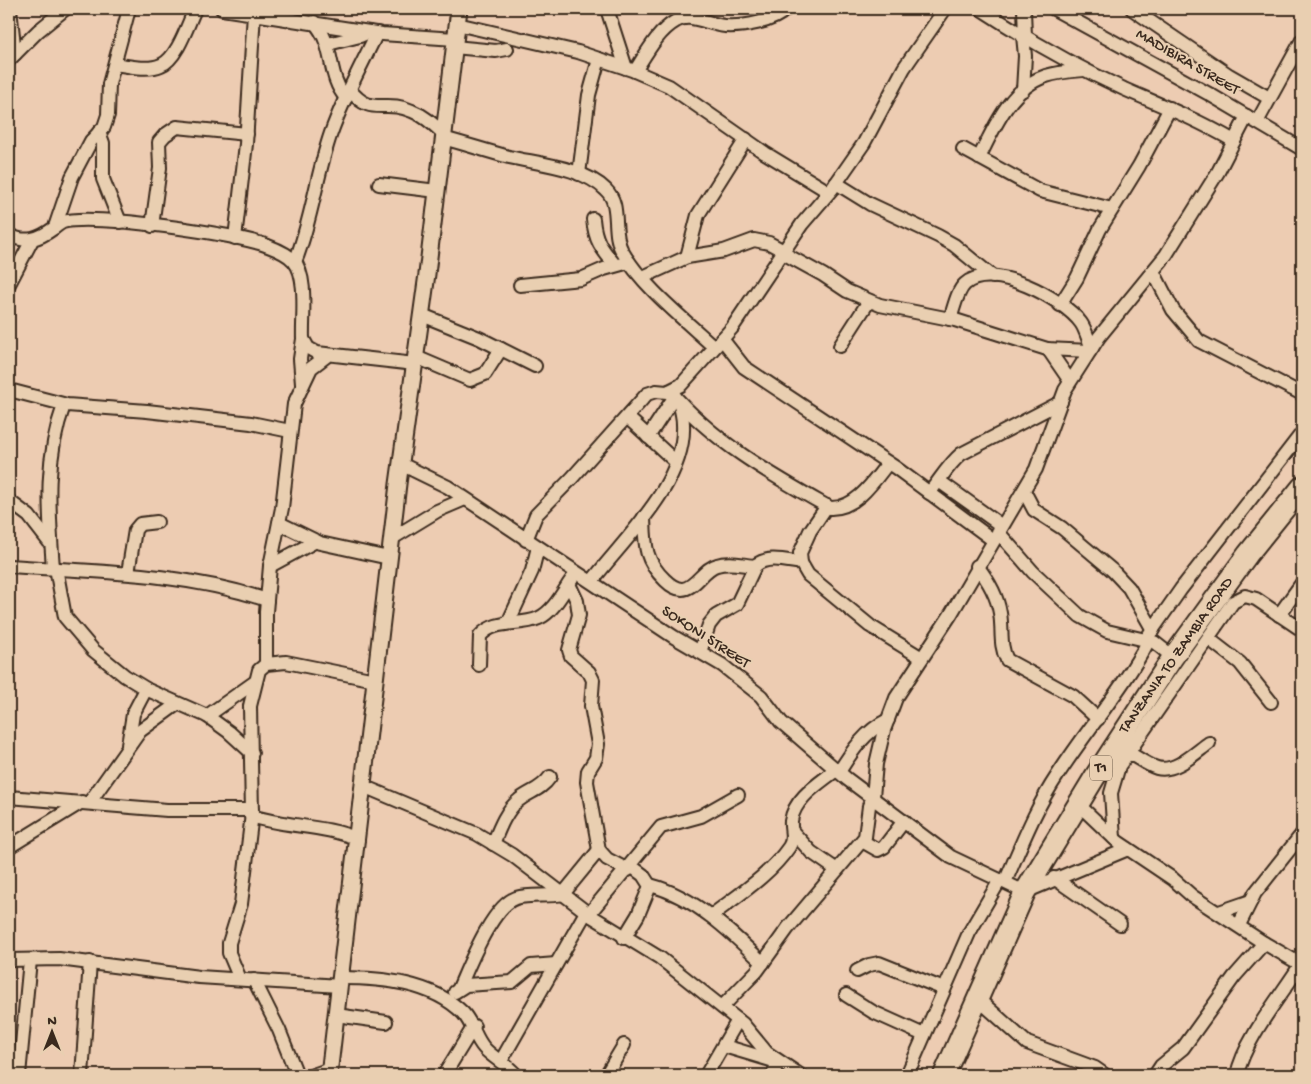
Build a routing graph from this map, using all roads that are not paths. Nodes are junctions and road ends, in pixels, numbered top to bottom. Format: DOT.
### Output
graph roads {
  1 [pos="10,9"];
  2 [pos="65,9"];
  3 [pos="129,9"];
  4 [pos="195,9"];
  5 [pos="222,9"];
  6 [pos="607,9"];
  7 [pos="786,9"];
  8 [pos="945,9"];
  9 [pos="981,9"];
  10 [pos="1024,9"];
  11 [pos="1054,9"];
  12 [pos="1132,9"];
  13 [pos="254,13"];
  14 [pos="314,22"];
  15 [pos="456,30"];
  16 [pos="373,32"];
  17 [pos="1024,37"];
  18 [pos="1302,40"];
  19 [pos="328,44"];
  20 [pos="507,49"];
  21 [pos="12,57"];
  22 [pos="599,59"];
  23 [pos="115,64"];
  24 [pos="630,69"];
  25 [pos="1085,70"];
  26 [pos="1024,90"];
  27 [pos="348,94"];
  28 [pos="1269,98"];
  29 [pos="1170,108"];
  30 [pos="1252,119"];
  31 [pos="99,132"];
  32 [pos="246,134"];
  33 [pos="444,136"];
  34 [pos="746,139"];
  35 [pos="1234,141"];
  36 [pos="963,148"];
  37 [pos="1302,149"];
  38 [pos="979,158"];
  39 [pos="579,174"];
  40 [pos="379,184"];
  41 [pos="833,187"];
  42 [pos="437,191"];
  43 [pos="1112,209"];
  44 [pos="593,219"];
  45 [pos="120,222"];
  46 [pos="152,226"];
  47 [pos="55,228"];
  48 [pos="9,235"];
  49 [pos="235,238"];
  50 [pos="32,240"];
  51 [pos="784,252"];
  52 [pos="687,257"];
  53 [pos="295,262"];
  54 [pos="629,262"];
  55 [pos="615,265"];
  56 [pos="1153,271"];
  57 [pos="643,277"];
  58 [pos="993,277"];
  59 [pos="9,284"];
  60 [pos="520,285"];
  61 [pos="869,301"];
  62 [pos="1060,306"];
  63 [pos="422,315"];
  64 [pos="950,319"];
  65 [pos="303,339"];
  66 [pos="718,343"];
  67 [pos="840,346"];
  68 [pos="501,349"];
  69 [pos="1048,349"];
  70 [pos="1091,349"];
  71 [pos="328,355"];
  72 [pos="416,360"];
  73 [pos="535,366"];
  74 [pos="1070,381"];
  75 [pos="302,384"];
  76 [pos="9,390"];
  77 [pos="1302,394"];
  78 [pos="675,396"];
  79 [pos="1061,402"];
  80 [pos="64,405"];
  81 [pos="627,417"];
  82 [pos="290,430"];
  83 [pos="1302,432"];
  84 [pos="648,437"];
  85 [pos="676,462"];
  86 [pos="888,462"];
  87 [pos="401,464"];
  88 [pos="939,481"];
  89 [pos="1302,487"];
  90 [pos="1024,491"];
  91 [pos="929,493"];
  92 [pos="465,499"];
  93 [pos="9,501"];
  94 [pos="827,506"];
  95 [pos="644,516"];
  96 [pos="157,522"];
  97 [pos="279,523"];
  98 [pos="997,533"];
  99 [pos="392,539"];
  100 [pos="526,540"];
  101 [pos="316,542"];
  102 [pos="52,545"];
  103 [pos="538,547"];
  104 [pos="389,558"];
  105 [pos="801,563"];
  106 [pos="9,566"];
  107 [pos="270,566"];
  108 [pos="755,566"];
  109 [pos="977,566"];
  110 [pos="55,568"];
  111 [pos="578,571"];
  112 [pos="128,573"];
  113 [pos="592,581"];
  114 [pos="1302,583"];
  115 [pos="569,584"];
  116 [pos="267,600"];
  117 [pos="1279,615"];
  118 [pos="508,623"];
  119 [pos="1302,630"];
  120 [pos="1149,636"];
  121 [pos="1209,639"];
  122 [pos="700,652"];
  123 [pos="1173,657"];
  124 [pos="922,658"];
  125 [pos="266,664"];
  126 [pos="479,665"];
  127 [pos="375,680"];
  128 [pos="255,682"];
  129 [pos="146,688"];
  130 [pos="1271,702"];
  131 [pos="177,704"];
  132 [pos="207,716"];
  133 [pos="1098,719"];
  134 [pos="888,720"];
  135 [pos="1209,743"];
  136 [pos="128,748"];
  137 [pos="252,753"];
  138 [pos="1129,753"];
  139 [pos="838,771"];
  140 [pos="550,777"];
  141 [pos="363,786"];
  142 [pos="738,795"];
  143 [pos="9,797"];
  144 [pos="873,797"];
  145 [pos="86,803"];
  146 [pos="1078,804"];
  147 [pos="251,813"];
  148 [pos="904,820"];
  149 [pos="792,831"];
  150 [pos="1302,834"];
  151 [pos="1114,838"];
  152 [pos="358,839"];
  153 [pos="862,841"];
  154 [pos="493,844"];
  155 [pos="9,847"];
  156 [pos="1128,849"];
  157 [pos="599,850"];
  158 [pos="629,868"];
  159 [pos="837,870"];
  160 [pos="1054,878"];
  161 [pos="1003,881"];
  162 [pos="650,884"];
  163 [pos="1025,892"];
  164 [pos="563,894"];
  165 [pos="1251,901"];
  166 [pos="1219,912"];
  167 [pos="587,913"];
  168 [pos="711,916"];
  169 [pos="1120,924"];
  170 [pos="1239,925"];
  171 [pos="624,938"];
  172 [pos="1264,943"];
  173 [pos="9,960"];
  174 [pos="30,960"];
  175 [pos="90,962"];
  176 [pos="763,963"];
  177 [pos="556,964"];
  178 [pos="1301,965"];
  179 [pos="857,971"];
  180 [pos="240,979"];
  181 [pos="254,980"];
  182 [pos="340,982"];
  183 [pos="459,988"];
  184 [pos="944,989"];
  185 [pos="846,995"];
  186 [pos="978,999"];
  187 [pos="448,1002"];
  188 [pos="722,1007"];
  189 [pos="336,1015"];
  190 [pos="738,1020"];
  191 [pos="386,1022"];
  192 [pos="474,1026"];
  193 [pos="924,1035"];
  194 [pos="624,1045"];
  195 [pos="724,1046"];
  196 [pos="501,1061"];
  197 [pos="779,1062"];
  198 [pos="329,1072"];
  199 [pos="19,1075"];
  200 [pos="82,1075"];
  201 [pos="298,1075"];
  202 [pos="313,1075"];
  203 [pos="444,1075"];
  204 [pos="516,1075"];
  205 [pos="606,1075"];
  206 [pos="706,1075"];
  207 [pos="773,1075"];
  208 [pos="800,1075"];
  209 [pos="907,1075"];
  210 [pos="944,1075"];
  211 [pos="1105,1075"];
  212 [pos="1155,1075"];
  213 [pos="1237,1075"];
  1 -- 21 [label="street"];
  2 -- 21 [label="street"];
  3 -- 23 [label="street"];
  4 -- 23 [label="street"];
  5 -- 13 [label="street"];
  6 -- 24 [label="street"];
  7 -- 24 [label="street"];
  8 -- 41 [label="street"];
  9 -- 17 [label="street"];
  10 -- 17 [label="street"];
  11 -- 30 [label="street, MADIBIRA STREET"];
  12 -- 28 [label="street"];
  13 -- 14 [label="street"];
  13 -- 32 [label="street"];
  14 -- 16 [label="street"];
  14 -- 19 [label="street"];
  15 -- 16 [label="street"];
  15 -- 20 [label="street"];
  15 -- 22 [label="street"];
  15 -- 33 [label="street"];
  16 -- 19 [label="street"];
  16 -- 27 [label="street"];
  17 -- 25 [label="street"];
  17 -- 26 [label="street"];
  18 -- 28 [label="street"];
  19 -- 27 [label="street"];
  22 -- 24 [label="street"];
  22 -- 39 [label="street"];
  23 -- 31 [label="street"];
  24 -- 34 [label="street"];
  25 -- 26 [label="street"];
  25 -- 29 [label="street"];
  26 -- 38 [label="street"];
  27 -- 33 [label="street"];
  27 -- 53 [label="street"];
  28 -- 30 [label="street"];
  29 -- 35 [label="street"];
  29 -- 43 [label="street"];
  30 -- 35 [label="street"];
  30 -- 37 [label="street, MADIBIRA STREET"];
  31 -- 45 [label="street"];
  31 -- 47 [label="street"];
  32 -- 46 [label="street"];
  32 -- 49 [label="street"];
  33 -- 39 [label="street"];
  33 -- 42 [label="street"];
  34 -- 41 [label="street"];
  34 -- 52 [label="street"];
  35 -- 56 [label="street"];
  36 -- 38 [label="street"];
  38 -- 43 [label="street"];
  39 -- 54 [label="street"];
  40 -- 42 [label="street"];
  41 -- 51 [label="street"];
  41 -- 58 [label="street"];
  42 -- 63 [label="street"];
  43 -- 62 [label="street"];
  44 -- 55 [label="street"];
  45 -- 46 [label="street"];
  45 -- 47 [label="street"];
  46 -- 49 [label="street"];
  47 -- 50 [label="street"];
  48 -- 50 [label="street"];
  49 -- 53 [label="street"];
  50 -- 59 [label="street"];
  51 -- 52 [label="street"];
  51 -- 61 [label="street"];
  51 -- 66 [label="street"];
  52 -- 57 [label="street"];
  53 -- 65 [label="street"];
  54 -- 55 [label="street"];
  54 -- 57 [label="street"];
  55 -- 60 [label="street"];
  56 -- 70 [label="street"];
  56 -- 77 [label="street"];
  57 -- 66 [label="street"];
  58 -- 62 [label="street"];
  58 -- 64 [label="street"];
  61 -- 64 [label="street"];
  61 -- 67 [label="street"];
  62 -- 70 [label="street"];
  63 -- 68 [label="street"];
  63 -- 72 [label="street"];
  64 -- 69 [label="street"];
  65 -- 71 [label="street"];
  65 -- 75 [label="street"];
  66 -- 78 [label="street"];
  66 -- 86 [label="street"];
  68 -- 72 [label="street"];
  68 -- 73 [label="street"];
  69 -- 70 [label="street"];
  69 -- 74 [label="street"];
  70 -- 74 [label="street"];
  71 -- 72 [label="street"];
  71 -- 75 [label="street"];
  72 -- 87 [label="street"];
  74 -- 79 [label="street"];
  75 -- 82 [label="street"];
  76 -- 80 [label="street"];
  78 -- 81 [label="street"];
  78 -- 84 [label="street"];
  78 -- 85 [label="street"];
  78 -- 94 [label="street"];
  79 -- 88 [label="street"];
  79 -- 90 [label="street"];
  80 -- 82 [label="street"];
  80 -- 102 [label="street"];
  81 -- 84 [label="street"];
  81 -- 100 [label="street"];
  82 -- 97 [label="street"];
  83 -- 120 [label="street"];
  84 -- 85 [label="street"];
  85 -- 95 [label="street"];
  86 -- 91 [label="street"];
  86 -- 94 [label="street"];
  87 -- 92 [label="street, SOKONI STREET"];
  87 -- 99 [label="street"];
  88 -- 91 [label="street"];
  88 -- 98 [label="street"];
  89 -- 123 [label="highway, TANZANIA TO ZAMBIA ROAD / T1"];
  90 -- 98 [label="street"];
  90 -- 120 [label="street"];
  91 -- 98 [label="street"];
  92 -- 99 [label="street"];
  92 -- 100 [label="street, SOKONI STREET"];
  93 -- 102 [label="street"];
  94 -- 105 [label="street"];
  95 -- 108 [label="street"];
  95 -- 113 [label="street"];
  96 -- 112 [label="street"];
  97 -- 101 [label="street"];
  97 -- 107 [label="street"];
  98 -- 109 [label="street"];
  98 -- 120 [label="street"];
  99 -- 104 [label="street"];
  100 -- 103 [label="street, SOKONI STREET"];
  101 -- 104 [label="street"];
  101 -- 107 [label="street"];
  102 -- 110 [label="street"];
  103 -- 111 [label="street, SOKONI STREET"];
  103 -- 118 [label="street"];
  104 -- 127 [label="street"];
  105 -- 108 [label="street"];
  105 -- 124 [label="street"];
  106 -- 110 [label="street"];
  107 -- 116 [label="street"];
  108 -- 122 [label="street"];
  109 -- 124 [label="street"];
  109 -- 133 [label="street"];
  110 -- 112 [label="street"];
  110 -- 129 [label="street"];
  111 -- 113 [label="street, SOKONI STREET"];
  111 -- 115 [label="street"];
  112 -- 116 [label="street"];
  113 -- 122 [label="street, SOKONI STREET"];
  114 -- 117 [label="street"];
  115 -- 118 [label="street"];
  115 -- 157 [label="street"];
  116 -- 125 [label="street"];
  117 -- 119 [label="street"];
  117 -- 121 [label="street"];
  118 -- 126 [label="street"];
  120 -- 123 [label="street"];
  120 -- 133 [label="street"];
  121 -- 130 [label="street"];
  121 -- 138 [label="street"];
  122 -- 139 [label="street, SOKONI STREET"];
  123 -- 146 [label="highway, TANZANIA TO ZAMBIA ROAD / T1"];
  124 -- 134 [label="street"];
  125 -- 127 [label="street"];
  125 -- 128 [label="street"];
  127 -- 141 [label="street"];
  128 -- 132 [label="street"];
  128 -- 137 [label="street"];
  129 -- 131 [label="street"];
  129 -- 136 [label="street"];
  131 -- 132 [label="street"];
  131 -- 136 [label="street"];
  132 -- 137 [label="street"];
  133 -- 161 [label="street"];
  134 -- 139 [label="street"];
  134 -- 144 [label="street"];
  135 -- 138 [label="street"];
  136 -- 145 [label="street"];
  137 -- 147 [label="street"];
  138 -- 151 [label="street"];
  139 -- 144 [label="street, SOKONI STREET"];
  139 -- 149 [label="street"];
  140 -- 154 [label="street"];
  141 -- 152 [label="street"];
  141 -- 154 [label="street"];
  142 -- 158 [label="street"];
  143 -- 145 [label="street"];
  144 -- 148 [label="street, SOKONI STREET"];
  144 -- 153 [label="street"];
  145 -- 147 [label="street"];
  145 -- 155 [label="street"];
  146 -- 151 [label="street"];
  146 -- 163 [label="highway, TANZANIA TO ZAMBIA ROAD / T1"];
  147 -- 152 [label="street"];
  147 -- 180 [label="street"];
  148 -- 153 [label="street"];
  148 -- 161 [label="street, SOKONI STREET"];
  149 -- 159 [label="street"];
  149 -- 168 [label="street"];
  150 -- 165 [label="street"];
  151 -- 156 [label="street"];
  152 -- 182 [label="street"];
  153 -- 159 [label="street"];
  154 -- 164 [label="street"];
  156 -- 160 [label="street"];
  156 -- 166 [label="street"];
  157 -- 158 [label="street"];
  157 -- 164 [label="street"];
  158 -- 162 [label="street"];
  158 -- 167 [label="street"];
  159 -- 176 [label="street"];
  160 -- 163 [label="street"];
  160 -- 169 [label="street"];
  161 -- 163 [label="street, SOKONI STREET"];
  161 -- 184 [label="street"];
  162 -- 168 [label="street"];
  162 -- 171 [label="street"];
  163 -- 186 [label="highway, TANZANIA TO ZAMBIA ROAD / T1"];
  164 -- 167 [label="street"];
  164 -- 183 [label="street"];
  165 -- 166 [label="street"];
  165 -- 170 [label="street"];
  166 -- 170 [label="street"];
  167 -- 171 [label="street"];
  167 -- 177 [label="street"];
  168 -- 176 [label="street"];
  170 -- 172 [label="street"];
  171 -- 188 [label="street"];
  172 -- 178 [label="street"];
  172 -- 212 [label="street"];
  173 -- 174 [label="street"];
  174 -- 175 [label="street"];
  174 -- 199 [label="street"];
  175 -- 180 [label="street"];
  175 -- 200 [label="street"];
  176 -- 188 [label="street"];
  177 -- 183 [label="street"];
  177 -- 196 [label="street"];
  178 -- 213 [label="street"];
  179 -- 184 [label="street"];
  180 -- 181 [label="street"];
  181 -- 182 [label="street"];
  181 -- 201 [label="street"];
  182 -- 187 [label="street"];
  182 -- 189 [label="street"];
  183 -- 187 [label="street"];
  184 -- 193 [label="street"];
  185 -- 193 [label="street"];
  186 -- 210 [label="highway, TANZANIA TO ZAMBIA ROAD / T1"];
  186 -- 211 [label="street"];
  187 -- 192 [label="street"];
  188 -- 190 [label="street"];
  189 -- 191 [label="street"];
  189 -- 198 [label="street"];
  190 -- 195 [label="street"];
  190 -- 197 [label="street"];
  192 -- 196 [label="street"];
  192 -- 203 [label="street"];
  193 -- 209 [label="street"];
  194 -- 205 [label="street"];
  195 -- 197 [label="street"];
  195 -- 206 [label="street"];
  196 -- 204 [label="street"];
  197 -- 207 [label="street"];
  197 -- 208 [label="street"];
  198 -- 202 [label="street"];
}
